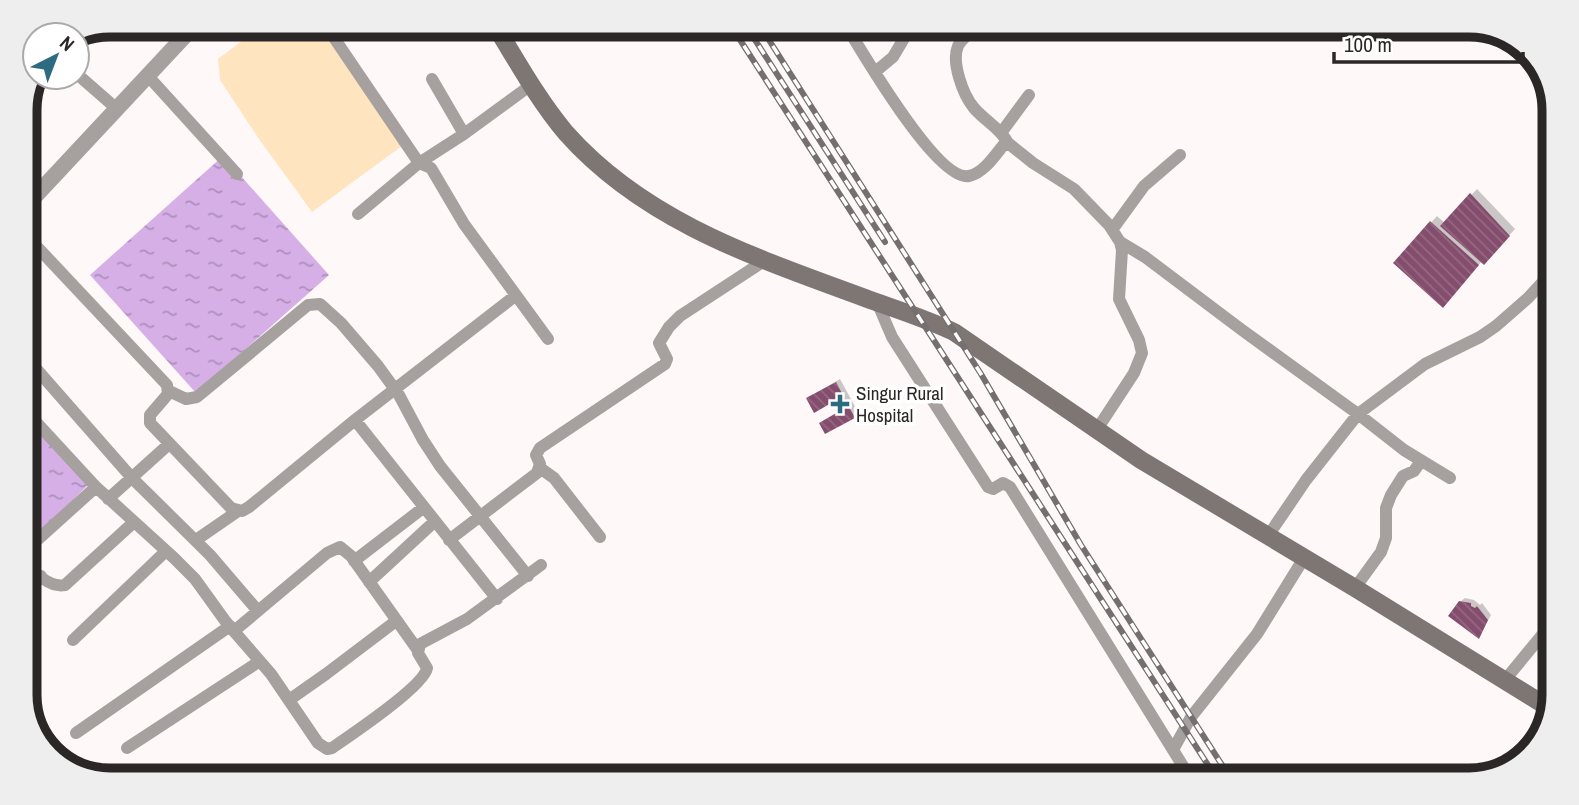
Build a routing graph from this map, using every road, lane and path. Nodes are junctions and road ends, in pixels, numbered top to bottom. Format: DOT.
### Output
graph roads {
  1 [pos="184,37"];
  2 [pos="334,37"];
  3 [pos="502,37"];
  4 [pos="853,37"];
  5 [pos="905,37"];
  6 [pos="967,37"];
  7 [pos="875,72"];
  8 [pos="148,76"];
  9 [pos="432,79"];
  10 [pos="531,85"];
  11 [pos="91,86"];
  12 [pos="1029,95"];
  13 [pos="117,109"];
  14 [pos="464,134"];
  15 [pos="1005,138"];
  16 [pos="1180,155"];
  17 [pos="419,163"];
  18 [pos="237,174"];
  19 [pos="37,193"];
  20 [pos="358,214"];
  21 [pos="1112,230"];
  22 [pos="1120,242"];
  23 [pos="37,247"];
  24 [pos="764,261"];
  25 [pos="1542,283"];
  26 [pos="516,296"];
  27 [pos="877,302"];
  28 [pos="548,339"];
  29 [pos="37,370"];
  30 [pos="395,389"];
  31 [pos="169,391"];
  32 [pos="1358,414"];
  33 [pos="355,420"];
  34 [pos="37,423"];
  35 [pos="1096,431"];
  36 [pos="168,445"];
  37 [pos="1422,461"];
  38 [pos="540,468"];
  39 [pos="132,478"];
  40 [pos="1450,478"];
  41 [pos="96,487"];
  42 [pos="108,499"];
  43 [pos="423,508"];
  44 [pos="238,511"];
  45 [pos="480,516"];
  46 [pos="134,522"];
  47 [pos="434,522"];
  48 [pos="1268,536"];
  49 [pos="600,537"];
  50 [pos="37,540"];
  51 [pos="196,540"];
  52 [pos="449,540"];
  53 [pos="166,551"];
  54 [pos="1304,558"];
  55 [pos="354,561"];
  56 [pos="541,565"];
  57 [pos="37,572"];
  58 [pos="41,576"];
  59 [pos="528,576"];
  60 [pos="37,580"];
  61 [pos="369,582"];
  62 [pos="1355,588"];
  63 [pos="497,599"];
  64 [pos="258,611"];
  65 [pos="396,621"];
  66 [pos="232,629"];
  67 [pos="1542,635"];
  68 [pos="73,640"];
  69 [pos="417,649"];
  70 [pos="260,661"];
  71 [pos="1505,680"];
  72 [pos="289,700"];
  73 [pos="1542,703"];
  74 [pos="76,733"];
  75 [pos="127,748"];
  76 [pos="1173,750"];
  77 [pos="1184,768"];
  1 -- 8 [label="street"];
  2 -- 17 [label="street"];
  3 -- 10 [label="main road"];
  4 -- 7 [label="street"];
  5 -- 7 [label="street"];
  6 -- 15 [label="street"];
  7 -- 15 [label="street"];
  8 -- 13 [label="street"];
  8 -- 18 [label="street"];
  9 -- 14 [label="street"];
  10 -- 14 [label="street"];
  10 -- 24 [label="main road"];
  11 -- 13 [label="street"];
  12 -- 15 [label="street"];
  13 -- 19 [label="street"];
  14 -- 17 [label="street"];
  15 -- 21 [label="street"];
  16 -- 21 [label="street"];
  17 -- 20 [label="street"];
  17 -- 26 [label="street"];
  21 -- 22 [label="street"];
  22 -- 32 [label="street"];
  22 -- 35 [label="street"];
  23 -- 31 [label="street"];
  24 -- 27 [label="main road"];
  24 -- 38 [label="street"];
  25 -- 32 [label="street"];
  26 -- 28 [label="street"];
  26 -- 30 [label="street"];
  27 -- 35 [label="main road"];
  27 -- 76 [label="street"];
  29 -- 39 [label="street"];
  30 -- 31 [label="street"];
  30 -- 33 [label="street"];
  30 -- 45 [label="street"];
  31 -- 36 [label="street"];
  32 -- 37 [label="street"];
  32 -- 48 [label="street"];
  33 -- 43 [label="street"];
  33 -- 44 [label="street"];
  34 -- 41 [label="street"];
  35 -- 48 [label="main road"];
  36 -- 39 [label="street"];
  36 -- 44 [label="street"];
  37 -- 40 [label="street"];
  37 -- 62 [label="street"];
  38 -- 45 [label="street"];
  38 -- 49 [label="street"];
  39 -- 42 [label="street"];
  39 -- 51 [label="street"];
  41 -- 42 [label="street"];
  41 -- 50 [label="street"];
  42 -- 46 [label="street"];
  43 -- 47 [label="street"];
  43 -- 55 [label="street"];
  44 -- 51 [label="street"];
  45 -- 52 [label="street"];
  45 -- 59 [label="street"];
  46 -- 53 [label="street"];
  46 -- 58 [label="street"];
  47 -- 52 [label="street"];
  47 -- 61 [label="street"];
  48 -- 54 [label="main road"];
  51 -- 64 [label="street"];
  52 -- 63 [label="street"];
  53 -- 66 [label="street"];
  53 -- 68 [label="street"];
  54 -- 62 [label="main road"];
  54 -- 76 [label="street"];
  55 -- 61 [label="street"];
  55 -- 64 [label="street"];
  56 -- 59 [label="street"];
  57 -- 58 [label="street"];
  58 -- 60 [label="street"];
  59 -- 63 [label="street"];
  61 -- 65 [label="street"];
  62 -- 71 [label="main road"];
  63 -- 69 [label="street"];
  64 -- 66 [label="street"];
  65 -- 69 [label="street"];
  65 -- 72 [label="street"];
  66 -- 70 [label="street"];
  66 -- 74 [label="street"];
  67 -- 71 [label="street"];
  69 -- 72 [label="street"];
  70 -- 72 [label="street"];
  70 -- 75 [label="street"];
  71 -- 73 [label="main road"];
  76 -- 77 [label="street"];
}
